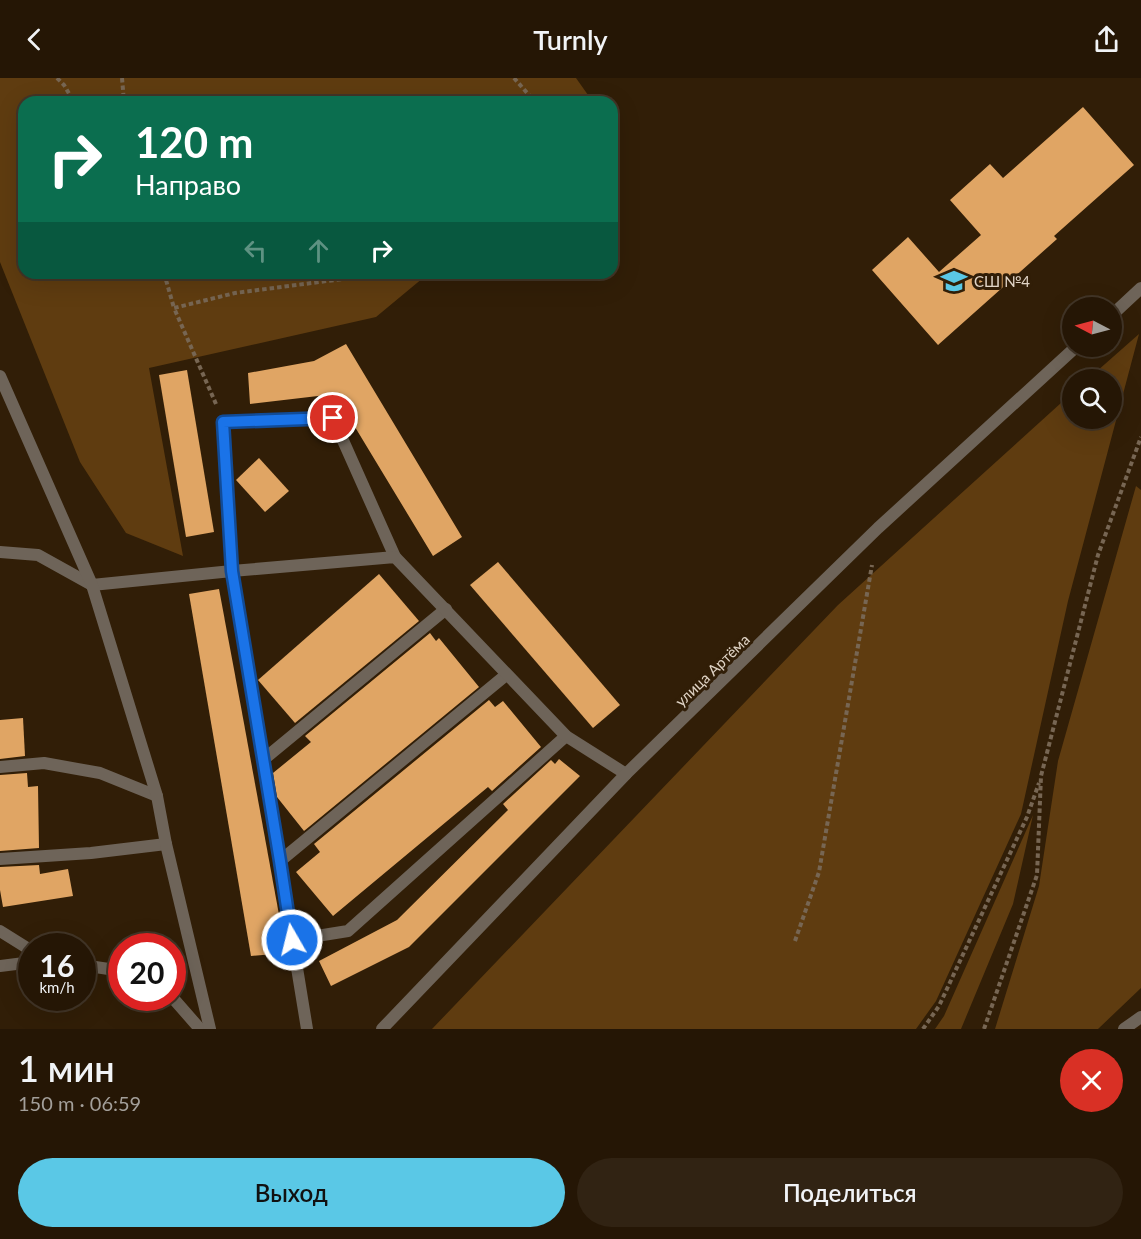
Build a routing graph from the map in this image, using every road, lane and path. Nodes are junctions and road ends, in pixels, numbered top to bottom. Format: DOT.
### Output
graph roads {
  1 [pos="57,78"];
  2 [pos="122,78"];
  3 [pos="514,78"];
  4 [pos="70,96"];
  5 [pos="124,96"];
  6 [pos="530,96"];
  7 [pos="166,279"];
  8 [pos="343,279"];
  9 [pos="1141,288"];
  10 [pos="1122,306"];
  11 [pos="174,308"];
  12 [pos="1065,357"];
  13 [pos="0,376"];
  14 [pos="223,422"];
  15 [pos="1141,437"];
  16 [pos="878,528"];
  17 [pos="0,552"];
  18 [pos="394,556"];
  19 [pos="232,571"];
  20 [pos="92,585"];
  21 [pos="446,609"];
  22 [pos="506,675"];
  23 [pos="566,736"];
  24 [pos="263,760"];
  25 [pos="0,767"];
  26 [pos="626,774"];
  27 [pos="1041,776"];
  28 [pos="157,796"];
  29 [pos="166,844"];
  30 [pos="0,859"];
  31 [pos="280,861"];
  32 [pos="0,931"];
  33 [pos="292,940"];
  34 [pos="795,941"];
  35 [pos="18,942"];
  36 [pos="18,964"];
  37 [pos="0,966"];
  38 [pos="184,1011"];
  39 [pos="1141,1017"];
  40 [pos="200,1029"];
  41 [pos="210,1029"];
  42 [pos="307,1029"];
  43 [pos="382,1029"];
  44 [pos="923,1029"];
  45 [pos="984,1029"];
  46 [pos="1124,1029"];
  1 -- 4 [label="path"];
  2 -- 5 [label="path"];
  3 -- 6 [label="path"];
  7 -- 11 [label="path"];
  8 -- 11 [label="path"];
  9 -- 10 [label="street"];
  11 -- 14 [label="path"];
  12 -- 16 [label="street, улица Артёма"];
  13 -- 20 [label="street"];
  14 -- 18 [label="street"];
  14 -- 19 [label="street"];
  15 -- 27 [label="path"];
  16 -- 26 [label="street, улица Артёма"];
  16 -- 34 [label="path"];
  17 -- 20 [label="street"];
  18 -- 19 [label="street"];
  18 -- 21 [label="street"];
  19 -- 20 [label="street"];
  19 -- 24 [label="street"];
  20 -- 28 [label="street"];
  21 -- 22 [label="street"];
  21 -- 24 [label="street"];
  22 -- 23 [label="street"];
  22 -- 31 [label="street"];
  23 -- 26 [label="street"];
  23 -- 33 [label="street"];
  24 -- 31 [label="street"];
  25 -- 28 [label="street"];
  26 -- 43 [label="street, улица Артёма"];
  27 -- 44 [label="path"];
  27 -- 45 [label="path"];
  28 -- 29 [label="street"];
  29 -- 30 [label="street"];
  29 -- 41 [label="street"];
  31 -- 33 [label="street"];
  32 -- 35 [label="street"];
  33 -- 42 [label="street"];
  36 -- 37 [label="street"];
  38 -- 40 [label="street"];
  39 -- 46 [label="street"];
}
